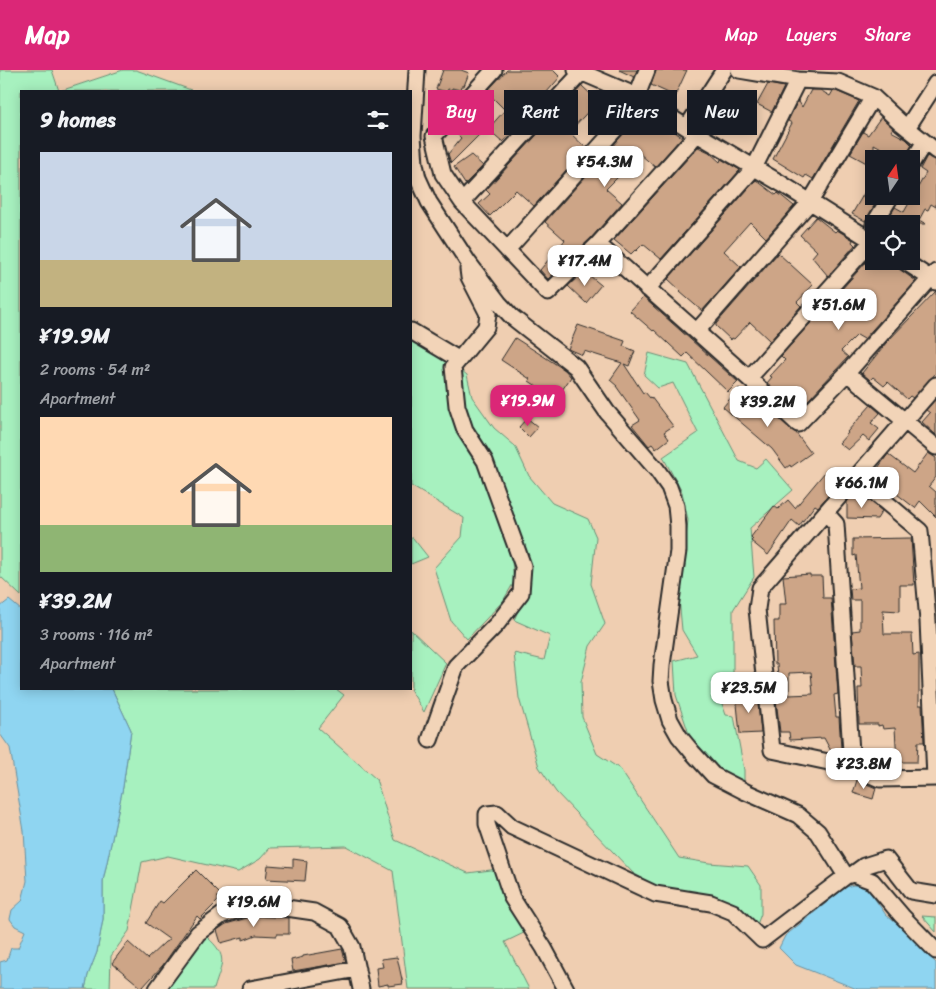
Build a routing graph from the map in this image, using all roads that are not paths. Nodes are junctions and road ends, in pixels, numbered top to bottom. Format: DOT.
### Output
graph roads {
  1 [pos="417,70"];
  2 [pos="494,70"];
  3 [pos="647,70"];
  4 [pos="724,70"];
  5 [pos="739,70"];
  6 [pos="579,71"];
  7 [pos="798,80"];
  8 [pos="936,83"];
  9 [pos="622,90"];
  10 [pos="640,90"];
  11 [pos="713,90"];
  12 [pos="873,97"];
  13 [pos="907,128"];
  14 [pos="610,135"];
  15 [pos="688,135"];
  16 [pos="700,135"];
  17 [pos="930,147"];
  18 [pos="920,156"];
  19 [pos="754,168"];
  20 [pos="462,202"];
  21 [pos="810,202"];
  22 [pos="865,237"];
  23 [pos="598,244"];
  24 [pos="865,246"];
  25 [pos="507,250"];
  26 [pos="468,262"];
  27 [pos="920,270"];
  28 [pos="934,277"];
  29 [pos="647,289"];
  30 [pos="696,331"];
  31 [pos="412,332"];
  32 [pos="458,359"];
  33 [pos="847,373"];
  34 [pos="749,378"];
  35 [pos="936,386"];
  36 [pos="904,422"];
  37 [pos="936,447"];
  38 [pos="856,477"];
  39 [pos="826,513"];
  40 [pos="932,621"];
  41 [pos="430,740"];
  42 [pos="852,768"];
  43 [pos="935,778"];
  44 [pos="850,875"];
  45 [pos="936,895"];
  46 [pos="936,952"];
  47 [pos="357,969"];
  48 [pos="157,989"];
  49 [pos="250,989"];
  50 [pos="362,989"];
  51 [pos="566,989"];
  1 -- 26 [label="street"];
  2 -- 20 [label="street"];
  3 -- 10 [label="street"];
  4 -- 11 [label="street"];
  5 -- 7 [label="street"];
  6 -- 9 [label="street"];
  6 -- 20 [label="street"];
  7 -- 12 [label="street"];
  7 -- 19 [label="street"];
  8 -- 13 [label="street"];
  12 -- 13 [label="street"];
  12 -- 21 [label="street"];
  13 -- 17 [label="street"];
  14 -- 25 [label="street"];
  15 -- 23 [label="street"];
  16 -- 19 [label="street"];
  17 -- 18 [label="street"];
  19 -- 21 [label="street"];
  19 -- 29 [label="street"];
  20 -- 25 [label="street"];
  21 -- 22 [label="street"];
  21 -- 30 [label="street"];
  23 -- 25 [label="street"];
  23 -- 29 [label="street"];
  24 -- 34 [label="street"];
  26 -- 32 [label="street"];
  26 -- 44 [label="street"];
  27 -- 28 [label="street"];
  28 -- 33 [label="street"];
  29 -- 30 [label="street"];
  30 -- 34 [label="street"];
  31 -- 32 [label="street"];
  32 -- 41 [label="street"];
  33 -- 34 [label="street"];
  33 -- 36 [label="street"];
  35 -- 36 [label="street"];
  36 -- 37 [label="street"];
  36 -- 38 [label="street"];
  38 -- 39 [label="street"];
  38 -- 40 [label="street"];
  39 -- 42 [label="street"];
  39 -- 42 [label="street"];
  40 -- 43 [label="street"];
  42 -- 43 [label="street"];
  44 -- 45 [label="street"];
  44 -- 46 [label="street"];
  44 -- 51 [label="street"];
  47 -- 48 [label="street"];
  47 -- 49 [label="street"];
  47 -- 50 [label="street"];
}
